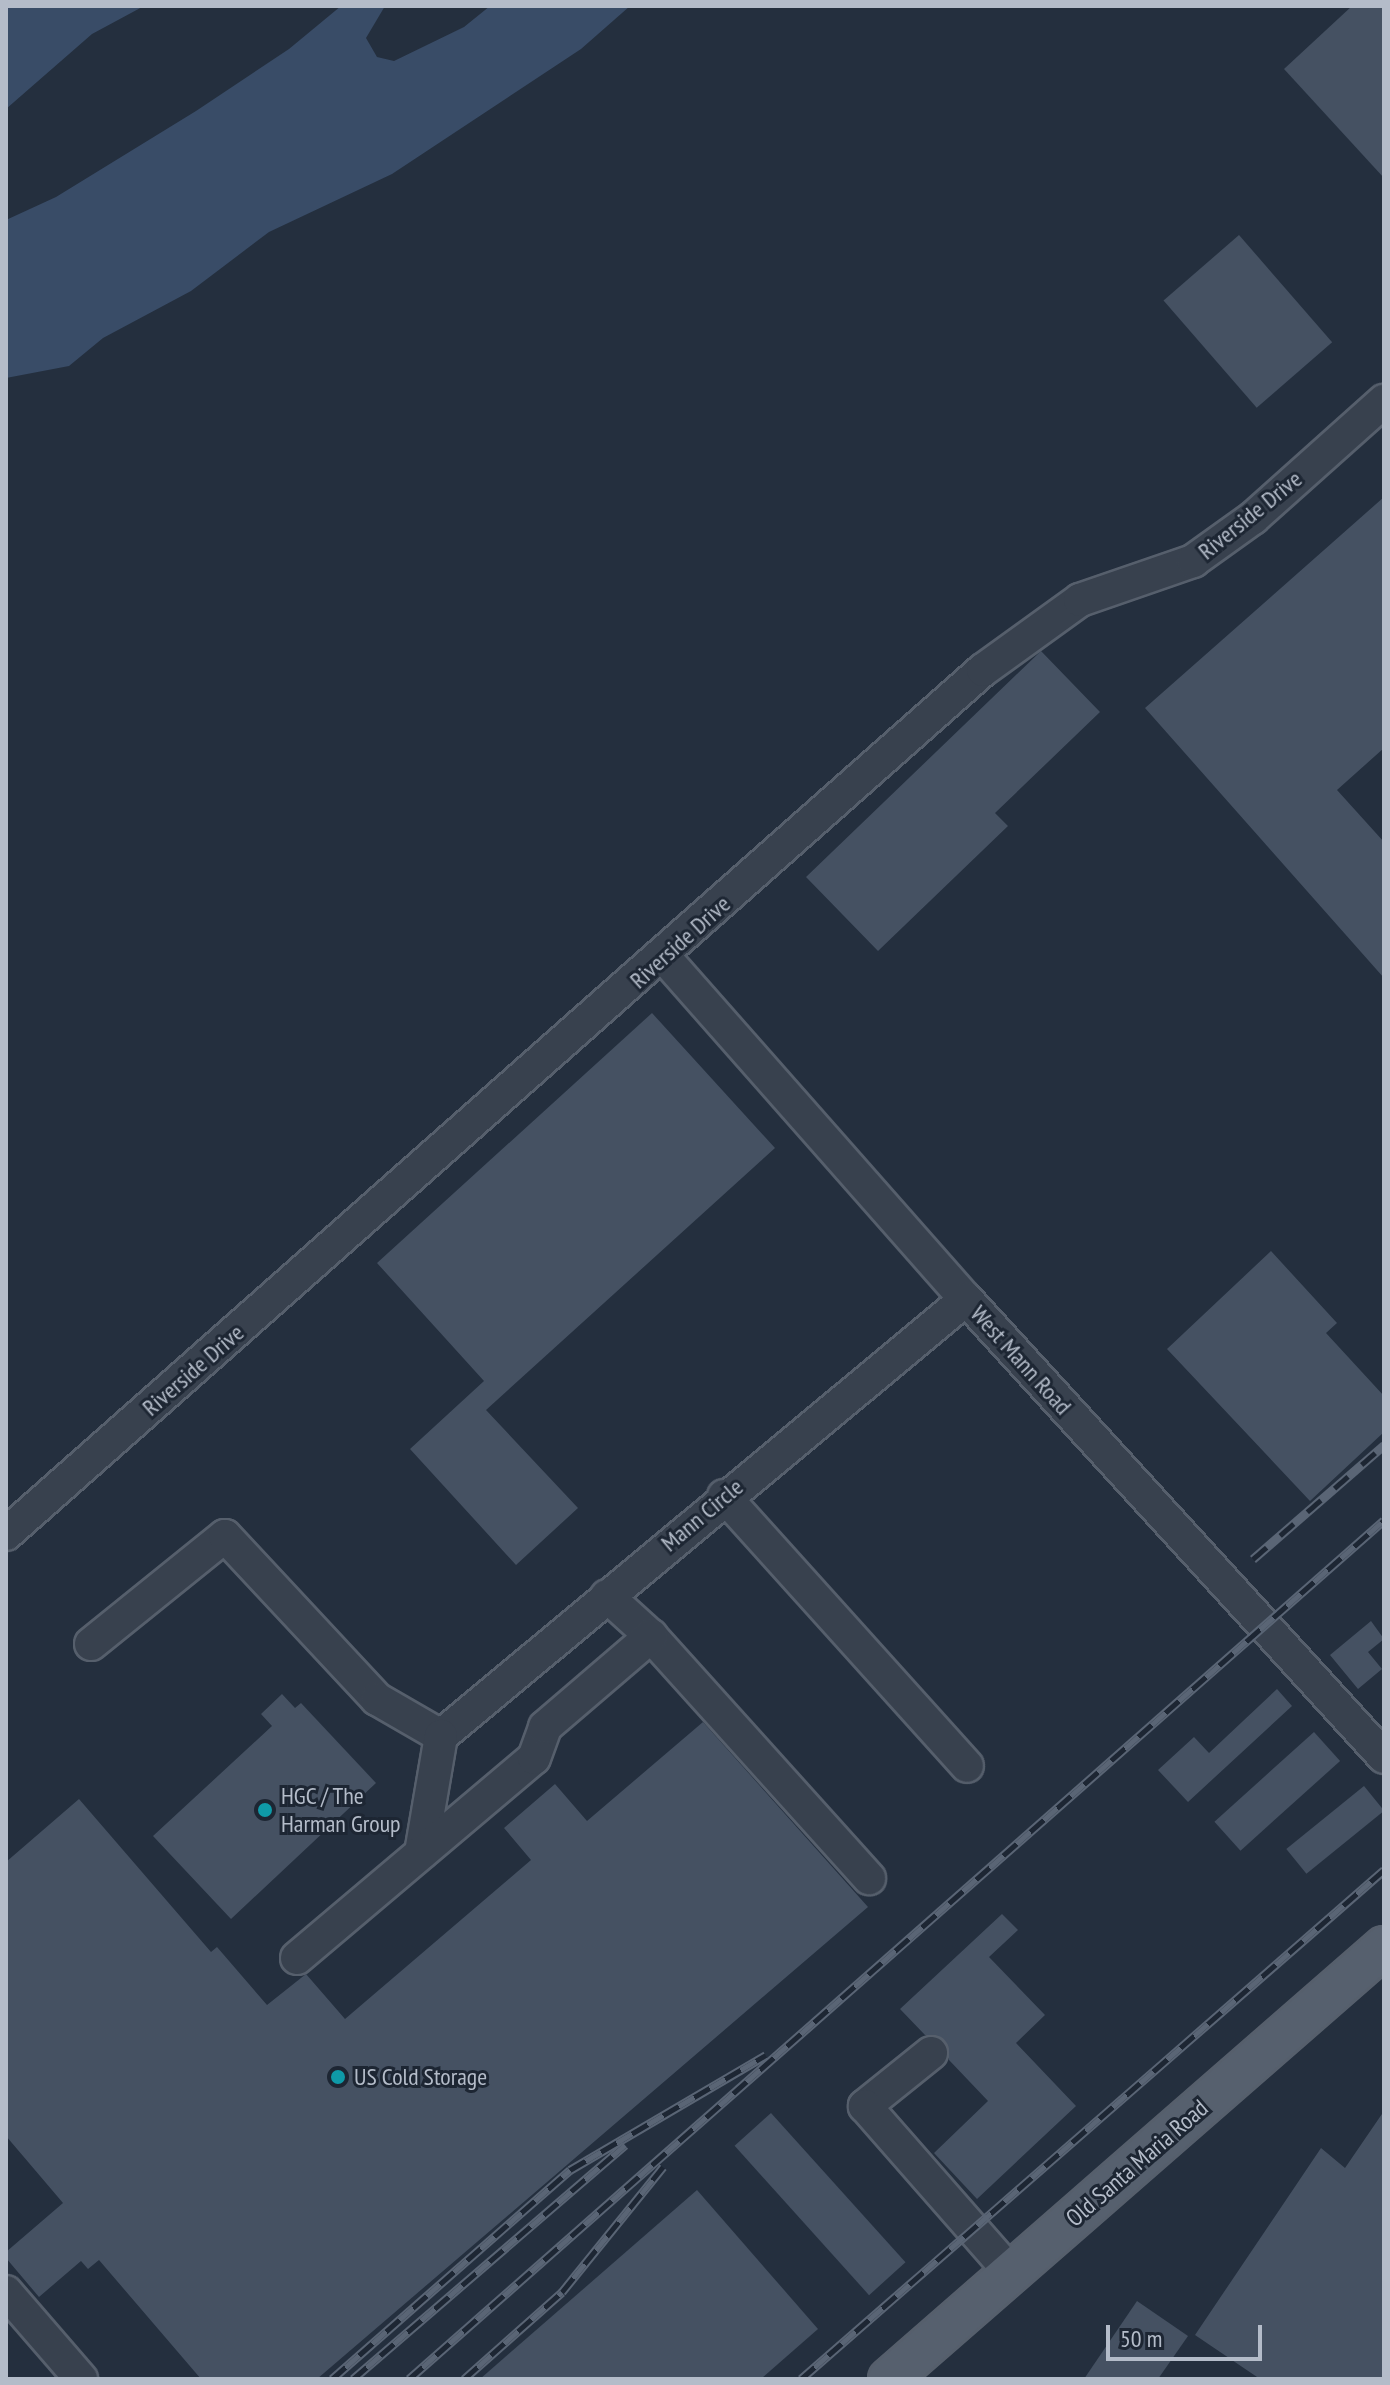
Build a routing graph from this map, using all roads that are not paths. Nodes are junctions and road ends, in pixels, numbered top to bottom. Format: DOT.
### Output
graph roads {
  1 [pos="1384,401"];
  2 [pos="664,957"];
  3 [pos="966,1299"];
  4 [pos="724,1496"];
  5 [pos="6,1534"];
  6 [pos="607,1596"];
  7 [pos="651,1636"];
  8 [pos="91,1644"];
  9 [pos="441,1736"];
  10 [pos="1384,1757"];
  11 [pos="967,1766"];
  12 [pos="421,1853"];
  13 [pos="869,1878"];
  14 [pos="1384,1947"];
  15 [pos="297,1958"];
  16 [pos="931,2053"];
  17 [pos="1011,2273"];
  18 [pos="6,2292"];
  19 [pos="81,2379"];
  20 [pos="889,2379"];
  1 -- 2 [label="street, Riverside Drive"];
  2 -- 3 [label="street, West Mann Road"];
  2 -- 5 [label="street, Riverside Drive"];
  3 -- 4 [label="street, Mann Circle"];
  3 -- 10 [label="street, West Mann Road"];
  4 -- 6 [label="street, Mann Circle"];
  4 -- 11 [label="street"];
  6 -- 7 [label="street"];
  6 -- 9 [label="street, Mann Circle"];
  7 -- 12 [label="street"];
  7 -- 13 [label="street"];
  8 -- 9 [label="street"];
  9 -- 12 [label="street"];
  12 -- 15 [label="street"];
  14 -- 17 [label="main road, Old Santa Maria Road"];
  16 -- 17 [label="street"];
  17 -- 20 [label="main road, Old Santa Maria Road"];
  18 -- 19 [label="street"];
}
